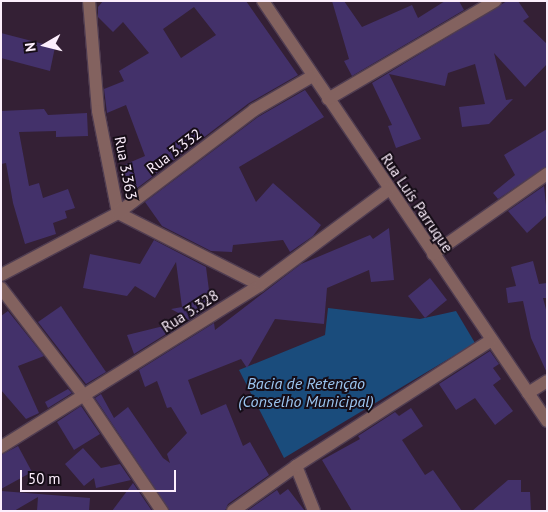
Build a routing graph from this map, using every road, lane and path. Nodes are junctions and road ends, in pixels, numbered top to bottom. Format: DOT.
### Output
graph roads {
  1 [pos="89,1"];
  2 [pos="263,1"];
  3 [pos="495,1"];
  4 [pos="312,76"];
  5 [pos="328,99"];
  6 [pos="547,174"];
  7 [pos="388,190"];
  8 [pos="118,213"];
  9 [pos="432,254"];
  10 [pos="1,275"];
  11 [pos="260,286"];
  12 [pos="1,288"];
  13 [pos="490,341"];
  14 [pos="547,380"];
  15 [pos="528,392"];
  16 [pos="85,397"];
  17 [pos="547,421"];
  18 [pos="1,447"];
  19 [pos="296,466"];
  20 [pos="162,511"];
  21 [pos="233,511"];
  22 [pos="314,511"];
  1 -- 8 [label="street, Rua 3.363"];
  2 -- 4 [label="street, Rua Luís Parruque"];
  3 -- 5 [label="street"];
  4 -- 5 [label="street, Rua Luís Parruque"];
  4 -- 8 [label="street, Rua 3.332"];
  5 -- 7 [label="street, Rua Luís Parruque"];
  6 -- 9 [label="street"];
  7 -- 9 [label="street, Rua Luís Parruque"];
  7 -- 11 [label="street, Rua 3.328"];
  8 -- 10 [label="street, Rua 3.332"];
  8 -- 11 [label="street, Rua 3.363"];
  9 -- 13 [label="street, Rua Luís Parruque"];
  11 -- 16 [label="street, Rua 3.328"];
  12 -- 16 [label="street"];
  13 -- 15 [label="street, Rua Luís Parruque"];
  13 -- 19 [label="street"];
  14 -- 15 [label="street"];
  15 -- 17 [label="street, Rua Luís Parruque"];
  16 -- 18 [label="street, Rua 3.328"];
  16 -- 20 [label="street"];
  19 -- 21 [label="street"];
  19 -- 22 [label="street"];
}
